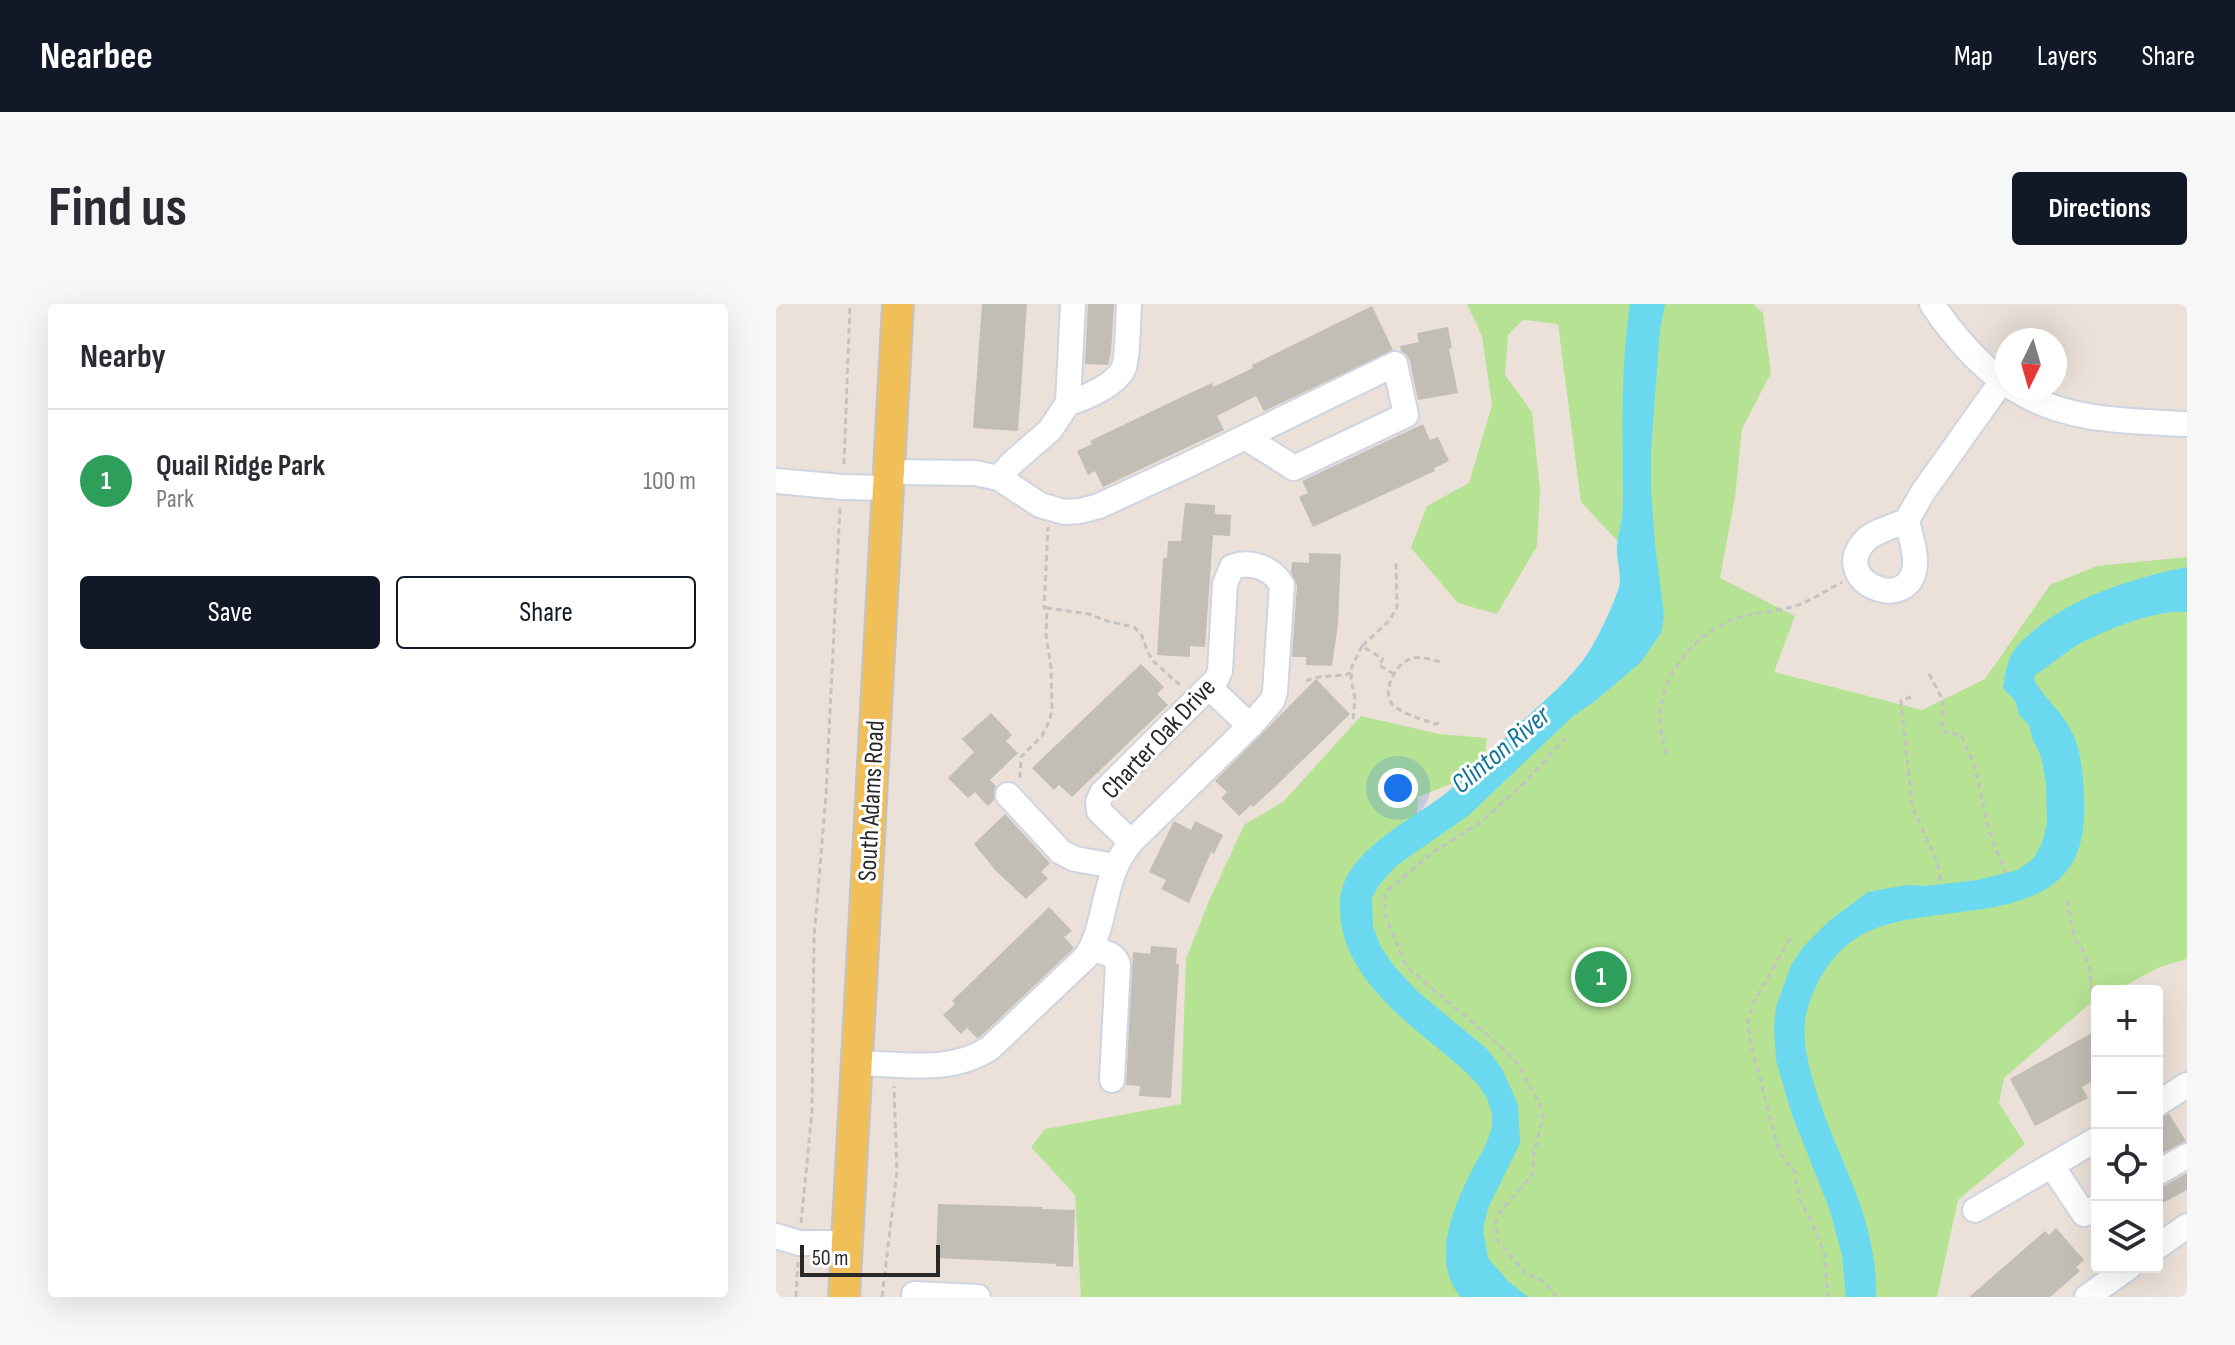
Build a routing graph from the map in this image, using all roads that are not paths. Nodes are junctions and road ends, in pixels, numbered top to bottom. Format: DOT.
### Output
graph roads {
  1 [pos="898,304"];
  2 [pos="1073,304"];
  3 [pos="1129,304"];
  4 [pos="1932,304"];
  5 [pos="1995,375"];
  6 [pos="1995,400"];
  7 [pos="2036,400"];
  8 [pos="1068,403"];
  9 [pos="2187,424"];
  10 [pos="1245,437"];
  11 [pos="999,478"];
  12 [pos="889,480"];
  13 [pos="776,481"];
  14 [pos="1907,520"];
  15 [pos="1199,690"];
  16 [pos="1250,726"];
  17 [pos="1012,800"];
  18 [pos="1131,842"];
  19 [pos="1115,866"];
  20 [pos="1092,949"];
  21 [pos="858,1063"];
  22 [pos="1112,1080"];
  23 [pos="2184,1093"];
  24 [pos="2163,1102"];
  25 [pos="2091,1143"];
  26 [pos="2187,1156"];
  27 [pos="2052,1166"];
  28 [pos="2163,1170"];
  29 [pos="1975,1210"];
  30 [pos="2091,1210"];
  31 [pos="2187,1226"];
  32 [pos="788,1239"];
  33 [pos="847,1243"];
  34 [pos="2163,1243"];
  35 [pos="2121,1273"];
  36 [pos="914,1294"];
  37 [pos="844,1297"];
  38 [pos="978,1297"];
  39 [pos="2087,1297"];
  1 -- 12 [label="main road, South Adams Road"];
  2 -- 8 [label="street"];
  3 -- 8 [label="street"];
  4 -- 5 [label="street"];
  6 -- 14 [label="street"];
  7 -- 9 [label="street"];
  8 -- 11 [label="street"];
  10 -- 10 [label="street"];
  10 -- 11 [label="street"];
  11 -- 12 [label="street"];
  12 -- 13 [label="street"];
  12 -- 21 [label="main road, South Adams Road"];
  14 -- 14 [label="street"];
  15 -- 16 [label="street"];
  15 -- 16 [label="street, Charter Oak Drive"];
  15 -- 18 [label="street, Charter Oak Drive"];
  16 -- 18 [label="street, Charter Oak Drive"];
  17 -- 19 [label="street"];
  18 -- 19 [label="street, Charter Oak Drive"];
  19 -- 20 [label="street, Charter Oak Drive"];
  20 -- 21 [label="street, Charter Oak Drive"];
  20 -- 22 [label="street"];
  21 -- 33 [label="main road, South Adams Road"];
  23 -- 24 [label="street"];
  25 -- 27 [label="street"];
  26 -- 28 [label="street"];
  27 -- 29 [label="street"];
  27 -- 30 [label="street"];
  31 -- 34 [label="street"];
  32 -- 33 [label="street"];
  33 -- 37 [label="main road, South Adams Road"];
  35 -- 39 [label="street"];
  36 -- 38 [label="street"];
}
